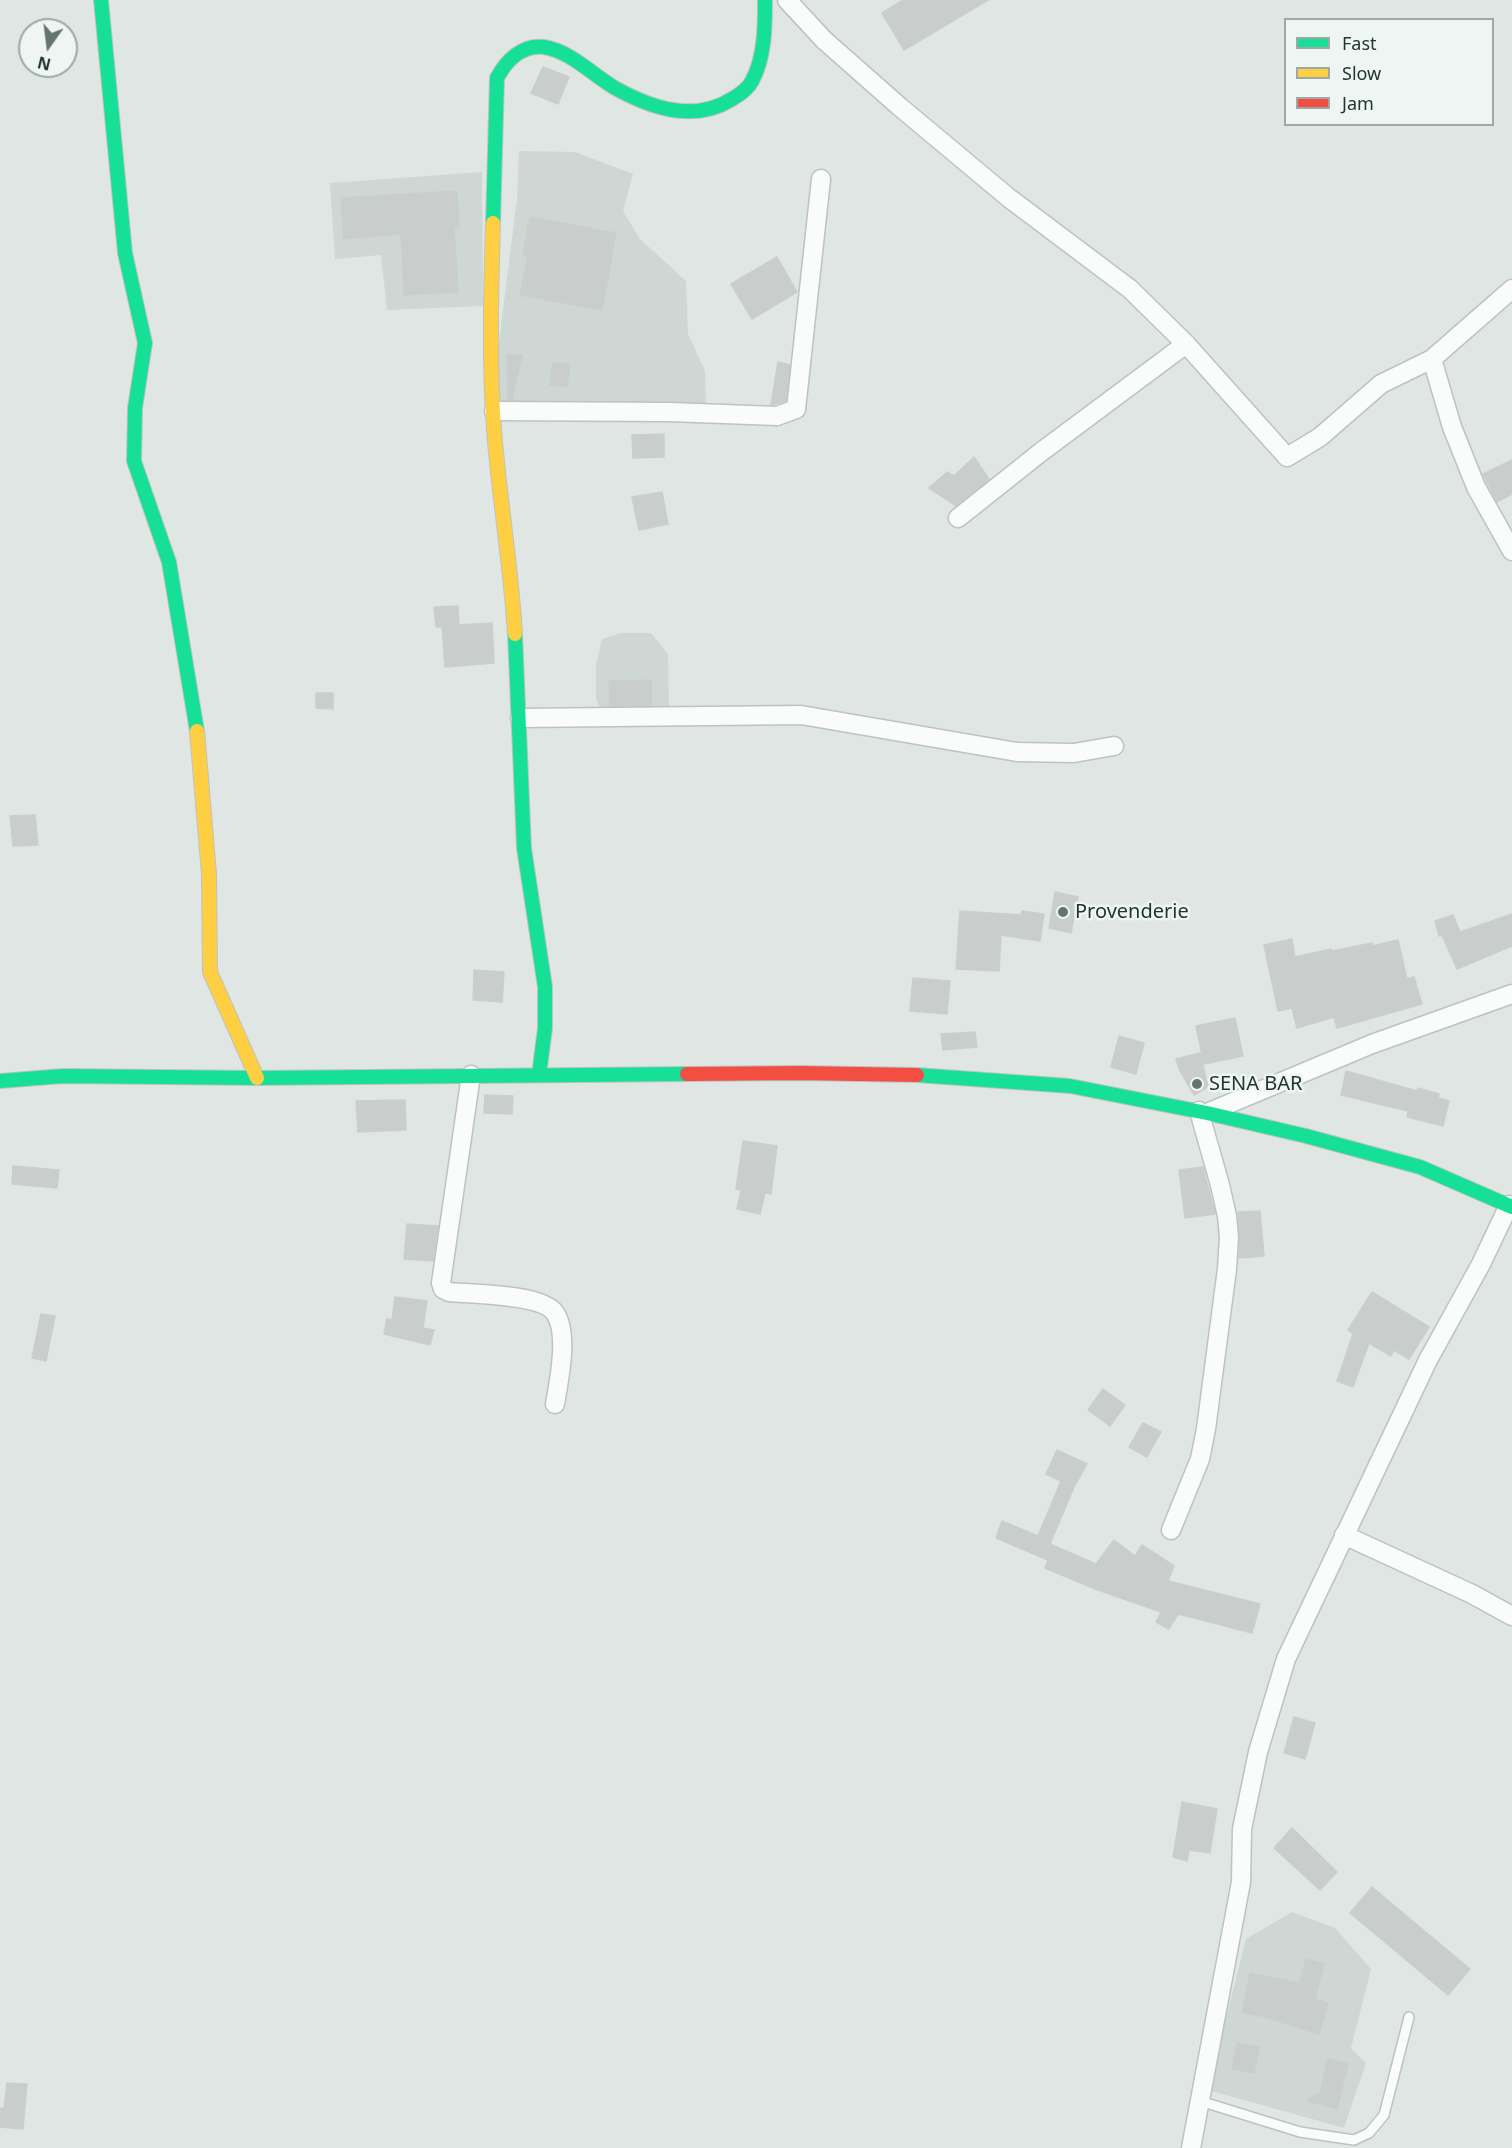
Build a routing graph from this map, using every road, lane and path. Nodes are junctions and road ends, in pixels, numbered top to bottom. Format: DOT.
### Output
graph roads {
  1 [pos="101,0"];
  2 [pos="765,0"];
  3 [pos="787,0"];
  4 [pos="821,179"];
  5 [pos="1512,289"];
  6 [pos="1186,344"];
  7 [pos="1432,359"];
  8 [pos="494,411"];
  9 [pos="958,518"];
  10 [pos="1512,551"];
  11 [pos="520,718"];
  12 [pos="1114,746"];
  13 [pos="1512,994"];
  14 [pos="471,1075"];
  15 [pos="539,1075"];
  16 [pos="257,1078"];
  17 [pos="0,1081"];
  18 [pos="1203,1112"];
  19 [pos="1510,1206"];
  20 [pos="555,1404"];
  21 [pos="1171,1530"];
  22 [pos="1344,1535"];
  23 [pos="1512,1616"];
  24 [pos="1409,2017"];
  25 [pos="1200,2101"];
  26 [pos="1191,2148"];
  1 -- 16 [label="street"];
  2 -- 8 [label="street"];
  3 -- 6 [label="street"];
  4 -- 8 [label="street"];
  5 -- 7 [label="street"];
  6 -- 7 [label="street"];
  6 -- 9 [label="street"];
  7 -- 10 [label="street"];
  8 -- 11 [label="street"];
  11 -- 12 [label="street"];
  11 -- 15 [label="street"];
  13 -- 18 [label="street"];
  14 -- 15 [label="street"];
  14 -- 16 [label="street"];
  14 -- 20 [label="street"];
  15 -- 18 [label="street"];
  16 -- 17 [label="street"];
  18 -- 19 [label="street"];
  18 -- 21 [label="street"];
  19 -- 22 [label="street"];
  22 -- 23 [label="street"];
  22 -- 25 [label="street"];
  24 -- 25 [label="lane"];
  25 -- 26 [label="street"];
}
